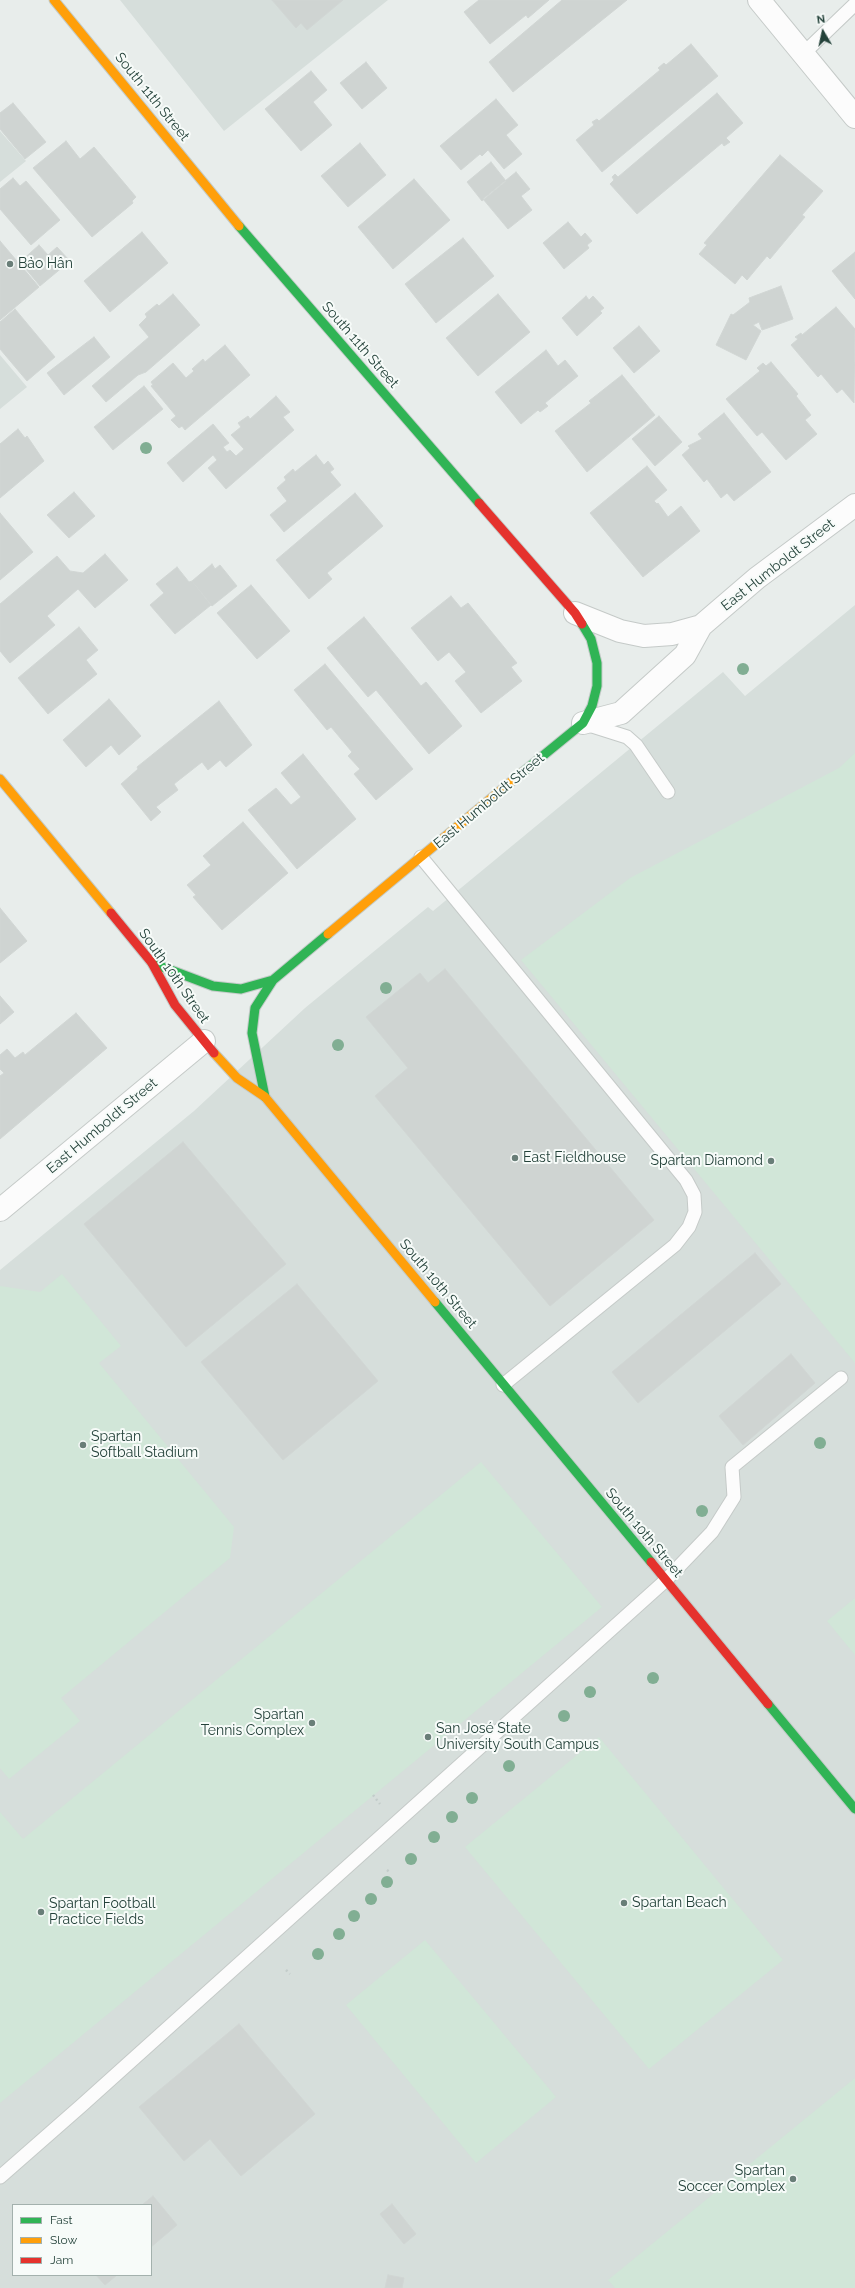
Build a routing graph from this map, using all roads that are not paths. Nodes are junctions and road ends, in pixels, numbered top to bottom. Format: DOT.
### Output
graph roads {
  1 [pos="54,0"];
  2 [pos="759,0"];
  3 [pos="855,4"];
  4 [pos="803,54"];
  5 [pos="855,117"];
  6 [pos="855,505"];
  7 [pos="575,613"];
  8 [pos="701,626"];
  9 [pos="583,723"];
  10 [pos="0,779"];
  11 [pos="668,792"];
  12 [pos="421,857"];
  13 [pos="152,963"];
  14 [pos="273,980"];
  15 [pos="204,1041"];
  16 [pos="264,1097"];
  17 [pos="0,1210"];
  18 [pos="841,1378"];
  19 [pos="503,1385"];
  20 [pos="666,1581"];
  21 [pos="855,1808"];
  22 [pos="0,2177"];
  1 -- 7 [label="main road, South 11th Street"];
  2 -- 4 [label="street"];
  3 -- 4 [label="lane"];
  4 -- 5 [label="street"];
  6 -- 8 [label="street, East Humboldt Street"];
  7 -- 8 [label="street, East Humboldt Street"];
  7 -- 9 [label="main road, South 11th Street"];
  8 -- 9 [label="street, East Humboldt Street"];
  9 -- 11 [label="lane"];
  9 -- 12 [label="main road, East Humboldt Street"];
  10 -- 13 [label="main road, South 10th Street"];
  12 -- 14 [label="main road, East Humboldt Street"];
  12 -- 19 [label="lane"];
  13 -- 14 [label="main road, East Humboldt Street"];
  13 -- 15 [label="main road, South 10th Street"];
  14 -- 16 [label="main road, East Humboldt Street"];
  15 -- 16 [label="main road, South 10th Street"];
  15 -- 17 [label="street, East Humboldt Street"];
  16 -- 19 [label="main road, South 10th Street"];
  18 -- 20 [label="lane"];
  19 -- 20 [label="main road, South 10th Street"];
  20 -- 21 [label="main road, South 10th Street"];
  20 -- 22 [label="lane"];
}
